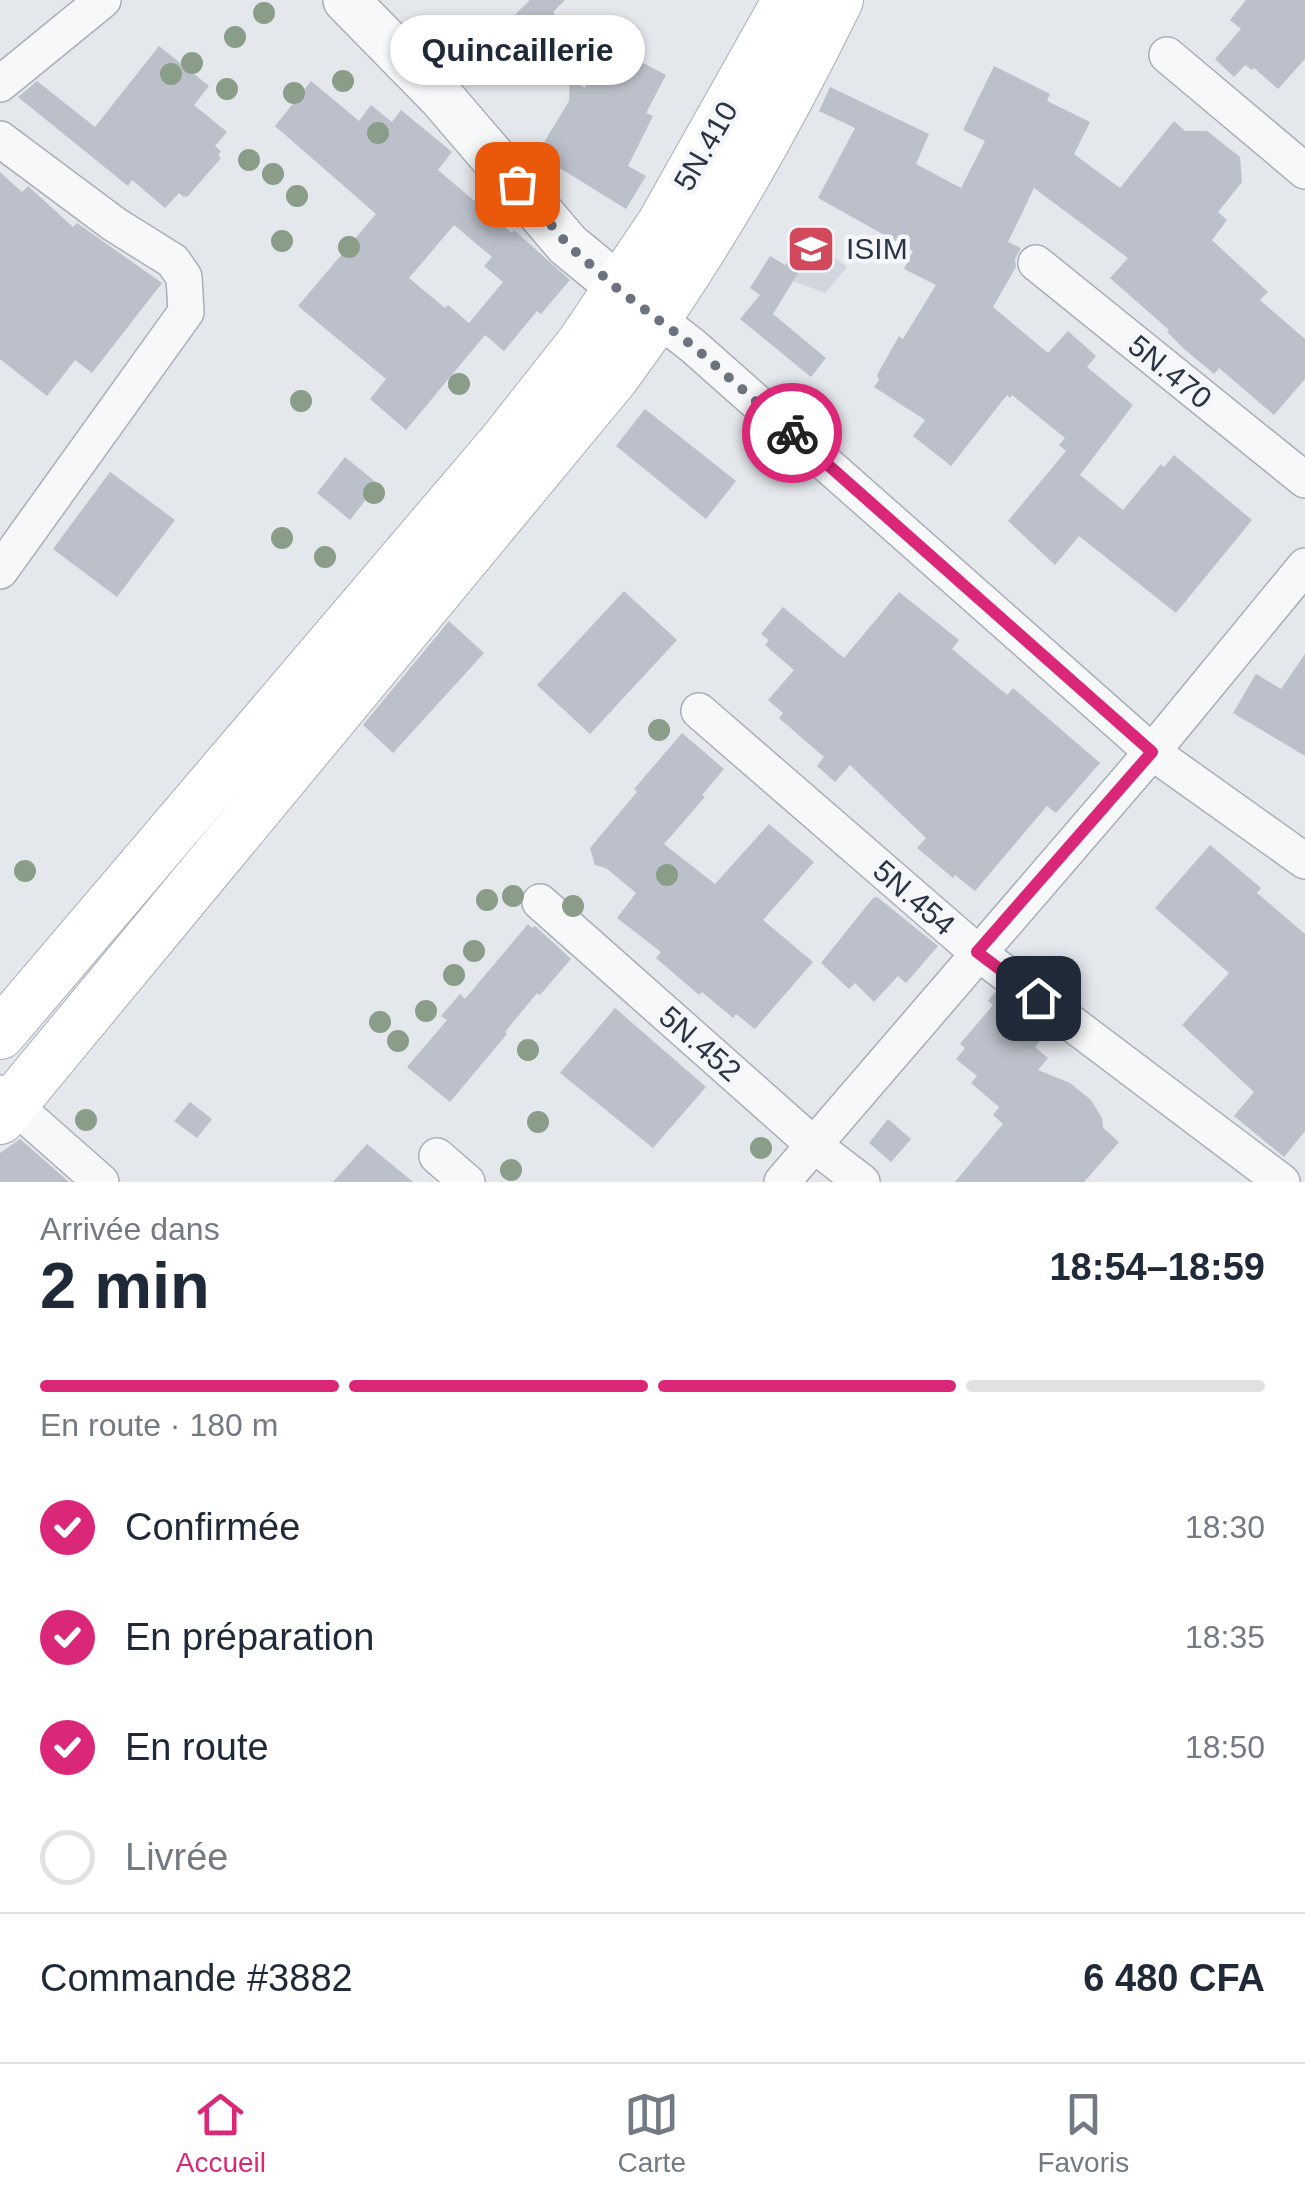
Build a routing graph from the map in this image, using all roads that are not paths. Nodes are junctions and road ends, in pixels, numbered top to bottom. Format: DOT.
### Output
graph roads {
  1 [pos="103,0"];
  2 [pos="346,0"];
  3 [pos="788,0"];
  4 [pos="838,0"];
  5 [pos="1166,54"];
  6 [pos="0,84"];
  7 [pos="0,139"];
  8 [pos="1305,171"];
  9 [pos="1036,263"];
  10 [pos="638,304"];
  11 [pos="1305,480"];
  12 [pos="446,545"];
  13 [pos="1305,566"];
  14 [pos="0,570"];
  15 [pos="699,711"];
  16 [pos="1152,752"];
  17 [pos="1305,861"];
  18 [pos="540,902"];
  19 [pos="977,952"];
  20 [pos="0,1034"];
  21 [pos="4,1105"];
  22 [pos="814,1145"];
  23 [pos="437,1156"];
  24 [pos="101,1182"];
  25 [pos="467,1182"];
  26 [pos="782,1182"];
  27 [pos="862,1182"];
  28 [pos="1282,1182"];
  1 -- 6 [label="street"];
  2 -- 10 [label="street"];
  3 -- 10 [label="main road, 5N.410"];
  4 -- 10 [label="main road"];
  5 -- 8 [label="street"];
  7 -- 14 [label="street"];
  9 -- 11 [label="street, 5N.470"];
  10 -- 12 [label="main road"];
  10 -- 16 [label="street"];
  12 -- 20 [label="main road"];
  12 -- 21 [label="main road"];
  13 -- 16 [label="street"];
  15 -- 19 [label="street, 5N.454"];
  16 -- 17 [label="street"];
  16 -- 19 [label="street"];
  18 -- 22 [label="street, 5N.452"];
  19 -- 22 [label="street"];
  19 -- 28 [label="street, 5N.454"];
  21 -- 24 [label="street"];
  22 -- 26 [label="street"];
  22 -- 27 [label="street, 5N.452"];
  23 -- 25 [label="street"];
}
